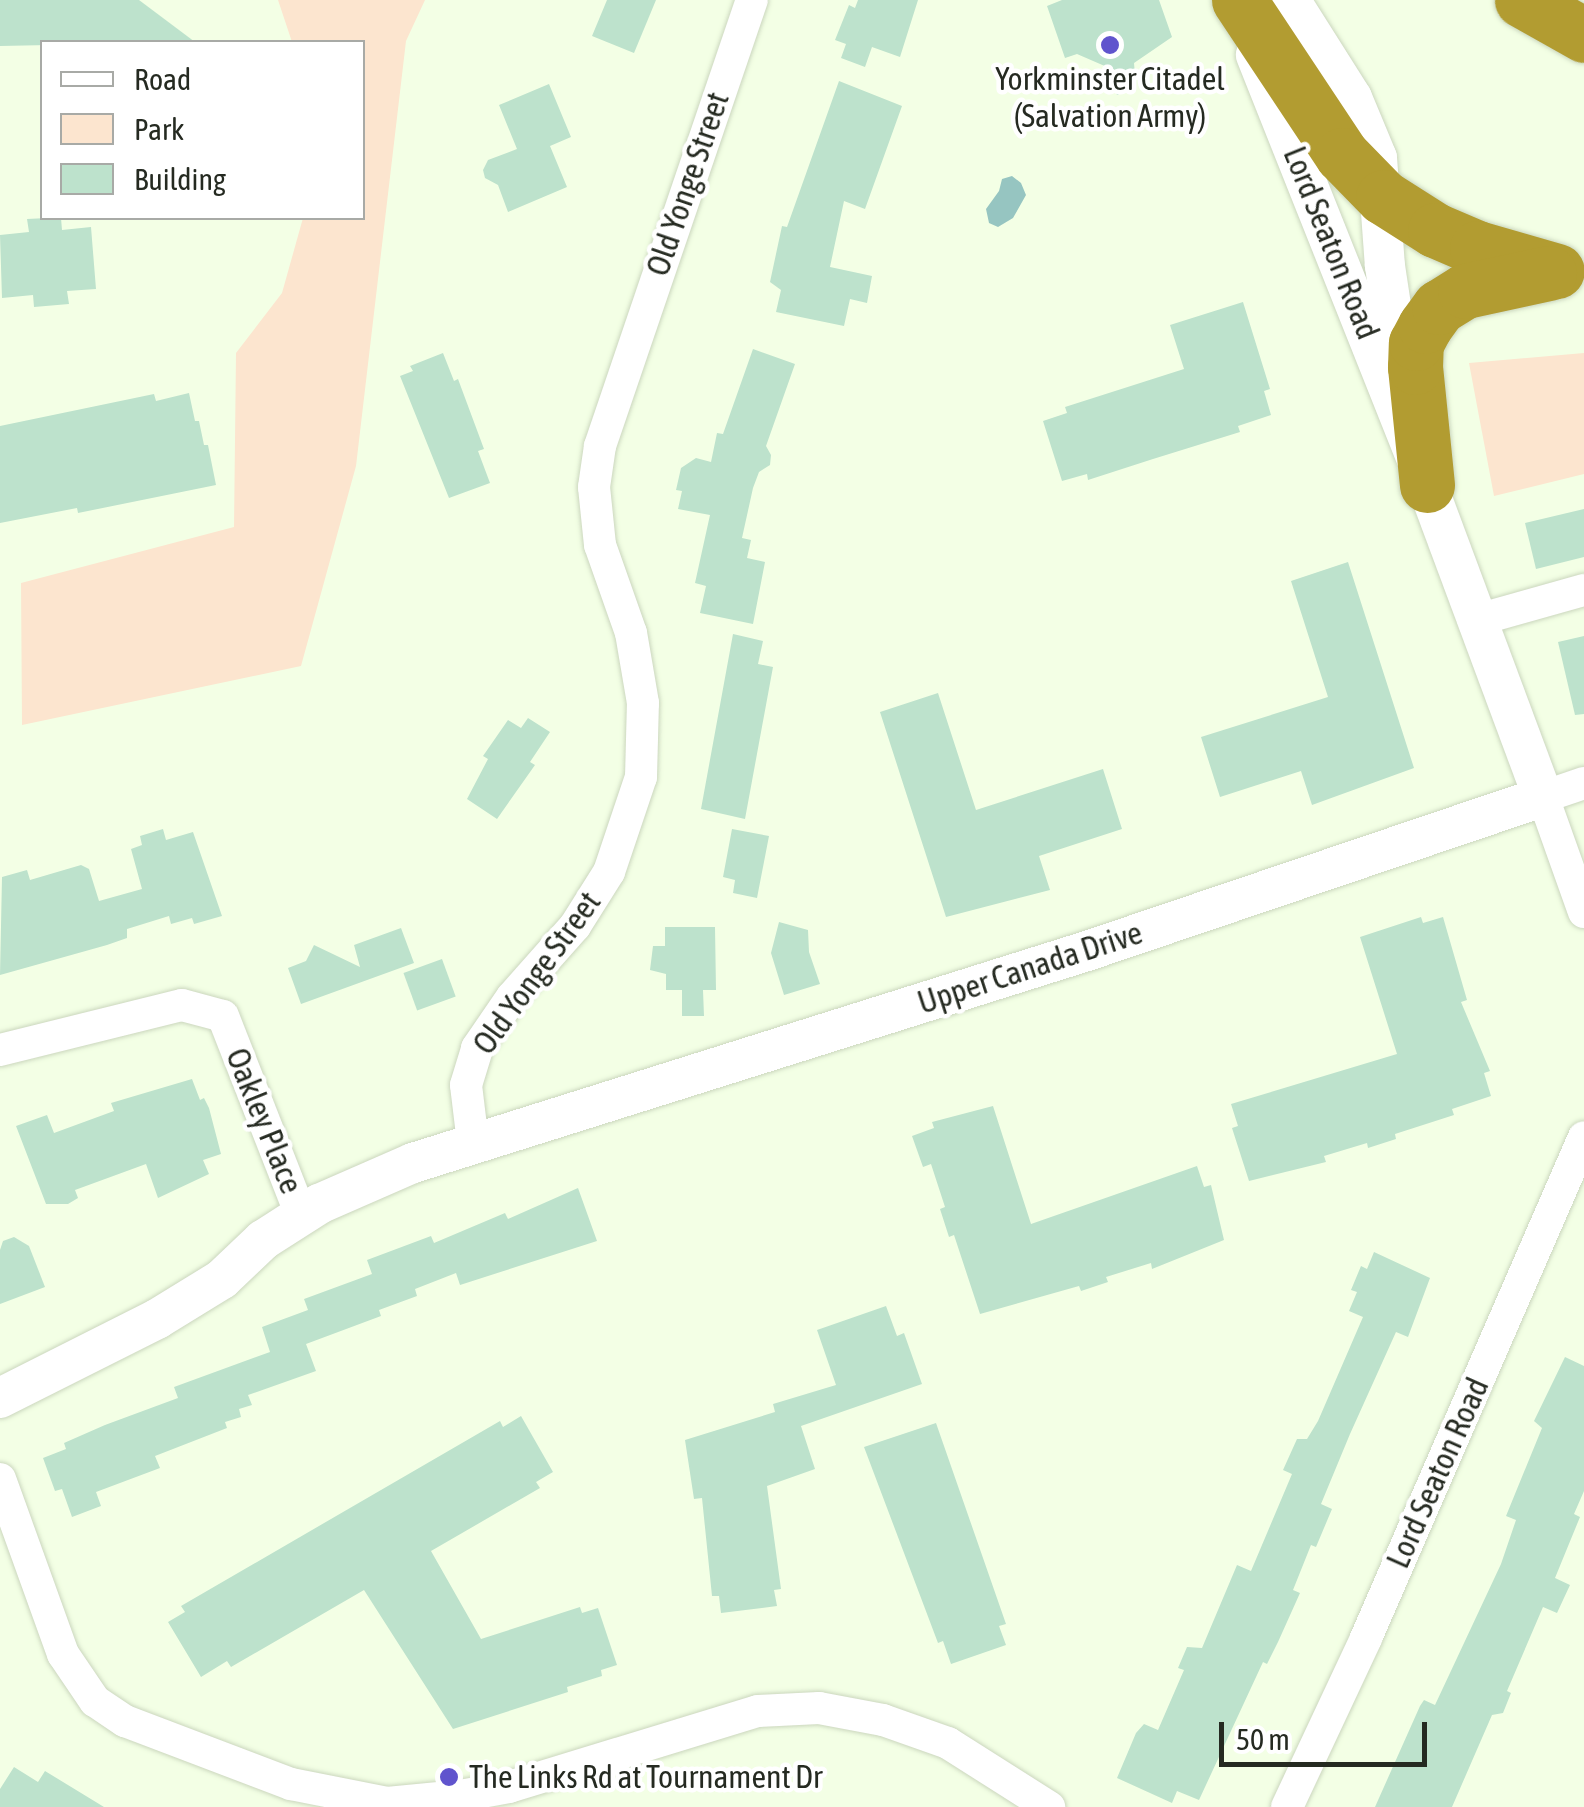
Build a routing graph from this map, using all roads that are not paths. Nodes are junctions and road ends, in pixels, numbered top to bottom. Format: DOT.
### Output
graph roads {
  1 [pos="752,0"];
  2 [pos="1237,0"];
  3 [pos="1290,0"];
  4 [pos="1522,0"];
  5 [pos="1584,34"];
  6 [pos="1382,196"];
  7 [pos="1571,270"];
  8 [pos="1427,485"];
  9 [pos="1584,590"];
  10 [pos="1477,620"];
  11 [pos="1584,784"];
  12 [pos="1543,798"];
  13 [pos="1584,912"];
  14 [pos="0,1050"];
  15 [pos="1584,1136"];
  16 [pos="472,1143"];
  17 [pos="301,1215"];
  18 [pos="0,1398"];
  19 [pos="0,1480"];
  20 [pos="387,1805"];
  21 [pos="1049,1807"];
  22 [pos="1287,1807"];
  1 -- 16 [label="street, Old Yonge Street"];
  2 -- 6 [label="highway"];
  2 -- 8 [label="street, Lord Seaton Road"];
  3 -- 6 [label="street, Lord Seaton Road"];
  4 -- 5 [label="highway"];
  6 -- 7 [label="highway"];
  6 -- 8 [label="street, Lord Seaton Road"];
  7 -- 8 [label="highway"];
  8 -- 10 [label="street, Lord Seaton Road"];
  9 -- 10 [label="street"];
  10 -- 12 [label="street, Lord Seaton Road"];
  11 -- 12 [label="street, Upper Canada Drive"];
  12 -- 13 [label="street, Lord Seaton Road"];
  12 -- 16 [label="street, Upper Canada Drive"];
  14 -- 17 [label="street, Oakley Place"];
  15 -- 22 [label="street, Lord Seaton Road"];
  16 -- 17 [label="street"];
  17 -- 18 [label="street"];
  19 -- 20 [label="street"];
  20 -- 21 [label="street"];
}
